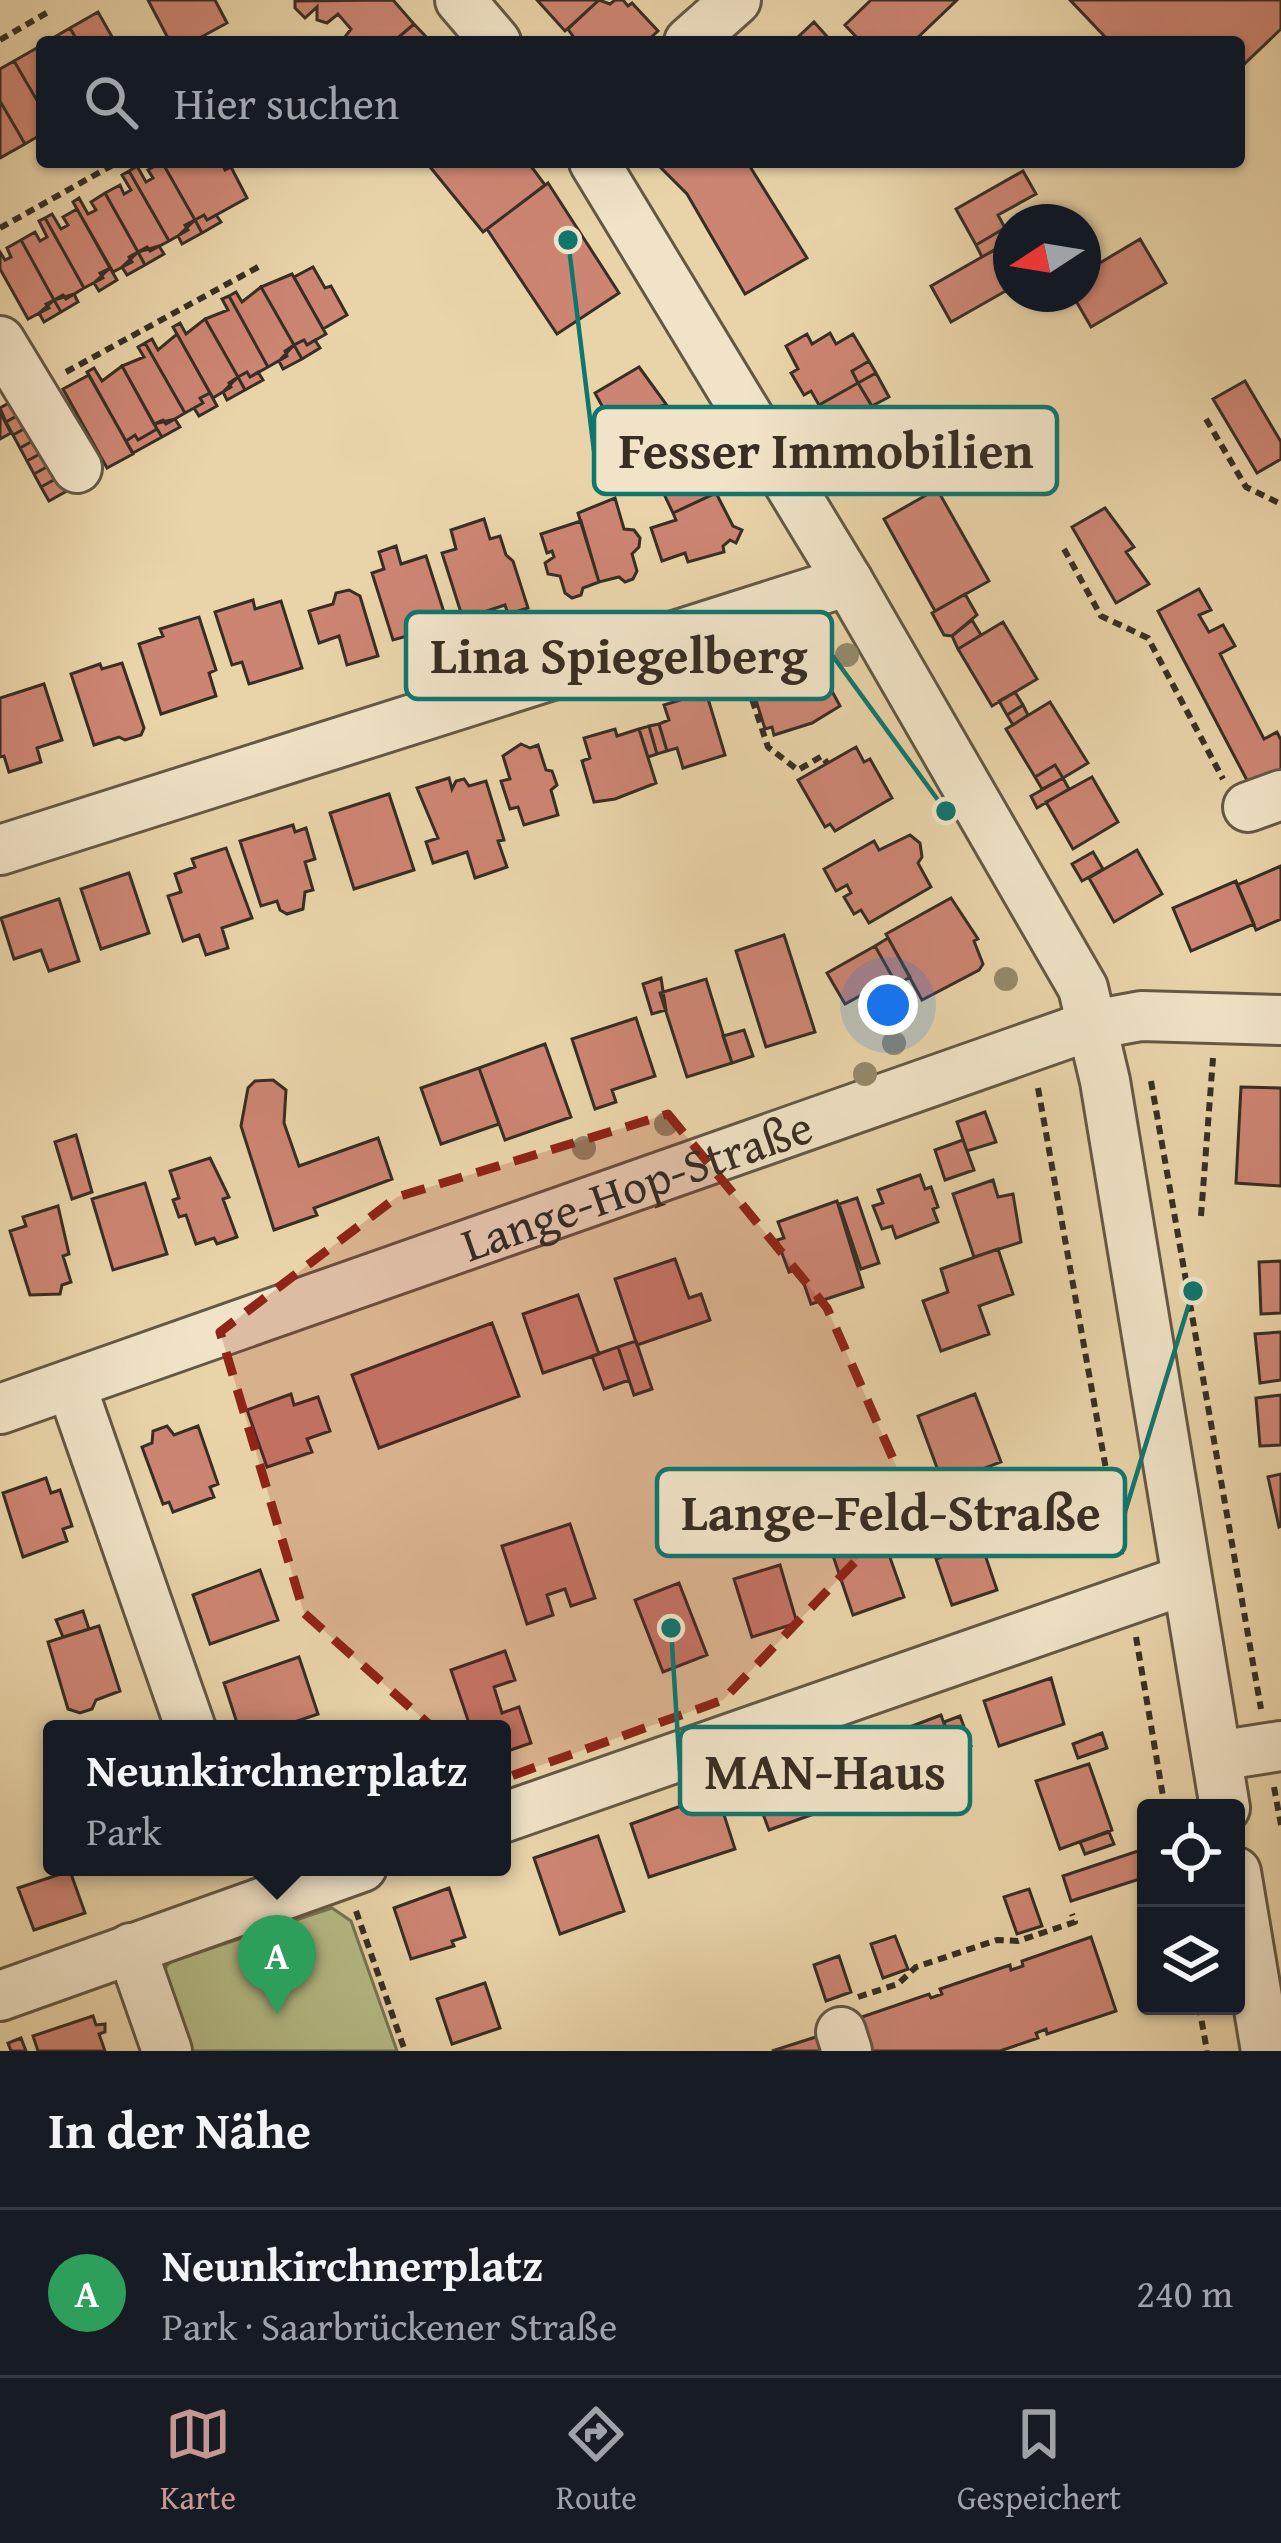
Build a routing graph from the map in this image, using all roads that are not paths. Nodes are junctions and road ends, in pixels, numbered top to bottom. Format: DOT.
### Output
graph roads {
  1 [pos="736,0"];
  2 [pos="695,36"];
  3 [pos="598,168"];
  4 [pos="0,341"];
  5 [pos="77,469"];
  6 [pos="848,581"];
  7 [pos="0,850"];
  8 [pos="1281,1020"];
  9 [pos="1092,1025"];
  10 [pos="71,1385"];
  11 [pos="0,1409"];
  12 [pos="1185,1580"];
  13 [pos="188,1720"];
  14 [pos="1274,1747"];
  15 [pos="1217,1756"];
  16 [pos="1224,1799"];
  17 [pos="511,1815"];
  18 [pos="312,1876"];
  19 [pos="246,1886"];
  20 [pos="1242,1907"];
  21 [pos="131,1948"];
  22 [pos="0,1996"];
  23 [pos="167,2051"];
  24 [pos="1266,2051"];
  1 -- 2 [label="street"];
  3 -- 6 [label="street"];
  4 -- 5 [label="street"];
  6 -- 7 [label="street"];
  6 -- 9 [label="street"];
  8 -- 9 [label="street, Lange-Hop-Straße"];
  9 -- 10 [label="street, Lange-Hop-Straße"];
  9 -- 12 [label="street"];
  10 -- 11 [label="street, Lange-Hop-Straße"];
  10 -- 13 [label="street"];
  12 -- 15 [label="street"];
  12 -- 17 [label="street"];
  14 -- 15 [label="street"];
  15 -- 16 [label="street"];
  18 -- 19 [label="street"];
  19 -- 21 [label="street"];
  20 -- 24 [label="street"];
  21 -- 22 [label="street"];
  21 -- 23 [label="street"];
}
